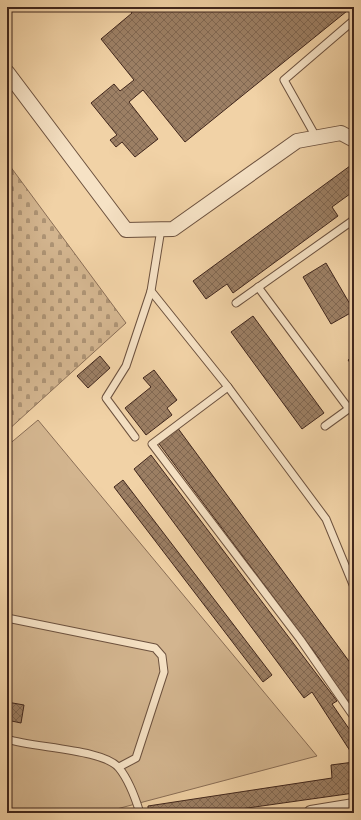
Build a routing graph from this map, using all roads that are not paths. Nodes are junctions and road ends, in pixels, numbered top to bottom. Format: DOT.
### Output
graph roads {
  1 [pos="354,20"];
  2 [pos="7,72"];
  3 [pos="316,137"];
  4 [pos="354,140"];
  5 [pos="353,221"];
  6 [pos="161,229"];
  7 [pos="258,287"];
  8 [pos="151,291"];
  9 [pos="236,302"];
  10 [pos="228,387"];
  11 [pos="352,407"];
  12 [pos="325,426"];
  13 [pos="135,437"];
  14 [pos="354,587"];
  15 [pos="7,618"];
  16 [pos="354,717"];
  17 [pos="7,739"];
  18 [pos="119,767"];
  19 [pos="354,806"];
  20 [pos="140,813"];
  21 [pos="310,813"];
  1 -- 3 [label="lane"];
  2 -- 6 [label="street"];
  3 -- 4 [label="street"];
  3 -- 6 [label="street"];
  5 -- 7 [label="lane"];
  6 -- 8 [label="lane"];
  7 -- 9 [label="lane"];
  7 -- 11 [label="lane"];
  8 -- 10 [label="lane"];
  8 -- 13 [label="lane"];
  10 -- 14 [label="lane"];
  10 -- 16 [label="lane"];
  11 -- 12 [label="lane"];
  15 -- 18 [label="lane"];
  17 -- 18 [label="lane"];
  18 -- 20 [label="lane"];
  19 -- 21 [label="street"];
}
